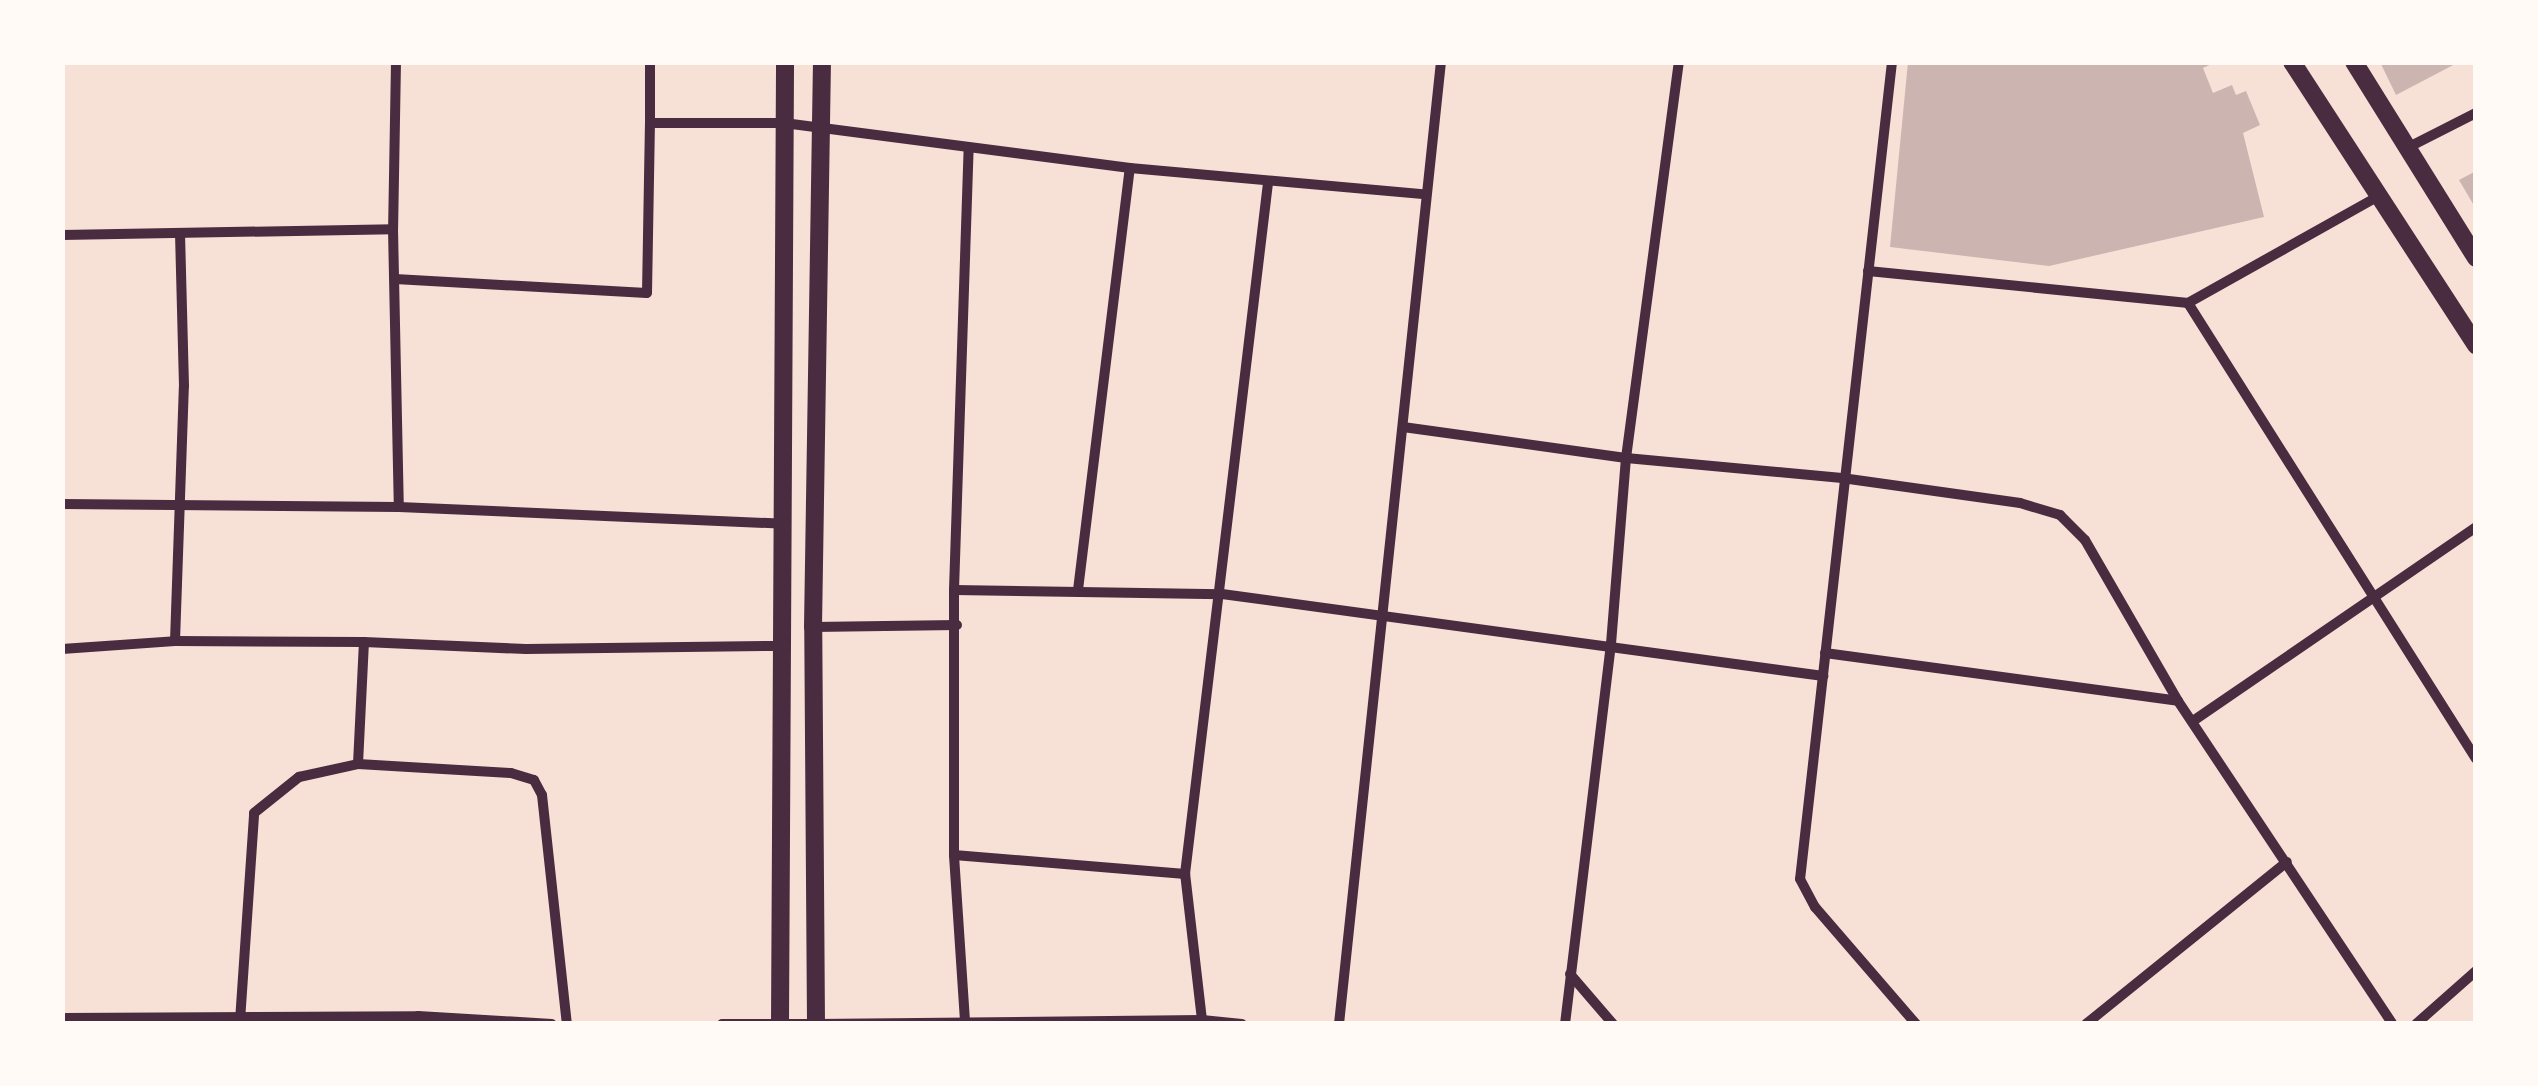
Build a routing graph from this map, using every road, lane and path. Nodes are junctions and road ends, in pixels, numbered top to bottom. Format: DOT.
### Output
graph roads {
  1 [pos="396,62"];
  2 [pos="650,62"];
  3 [pos="785,62"];
  4 [pos="822,62"];
  5 [pos="1440,62"];
  6 [pos="1679,62"];
  7 [pos="1892,62"];
  8 [pos="2292,62"];
  9 [pos="2354,62"];
  10 [pos="2476,113"];
  11 [pos="784,122"];
  12 [pos="650,123"];
  13 [pos="823,129"];
  14 [pos="969,147"];
  15 [pos="2404,149"];
  16 [pos="1130,168"];
  17 [pos="1268,182"];
  18 [pos="1424,194"];
  19 [pos="2377,197"];
  20 [pos="394,230"];
  21 [pos="180,233"];
  22 [pos="62,235"];
  23 [pos="2476,258"];
  24 [pos="1868,271"];
  25 [pos="395,279"];
  26 [pos="2188,303"];
  27 [pos="2476,345"];
  28 [pos="1403,427"];
  29 [pos="1626,458"];
  30 [pos="1842,478"];
  31 [pos="62,504"];
  32 [pos="178,505"];
  33 [pos="400,508"];
  34 [pos="785,524"];
  35 [pos="2476,527"];
  36 [pos="954,590"];
  37 [pos="1078,590"];
  38 [pos="1222,594"];
  39 [pos="2375,595"];
  40 [pos="1379,613"];
  41 [pos="957,624"];
  42 [pos="814,627"];
  43 [pos="175,641"];
  44 [pos="364,642"];
  45 [pos="1612,644"];
  46 [pos="779,646"];
  47 [pos="62,649"];
  48 [pos="1825,653"];
  49 [pos="1823,676"];
  50 [pos="2178,701"];
  51 [pos="2193,721"];
  52 [pos="2476,759"];
  53 [pos="358,764"];
  54 [pos="954,855"];
  55 [pos="2287,862"];
  56 [pos="1185,874"];
  57 [pos="2476,971"];
  58 [pos="1570,974"];
  59 [pos="62,1018"];
  60 [pos="418,1020"];
  61 [pos="1202,1020"];
  62 [pos="240,1021"];
  63 [pos="965,1021"];
  64 [pos="780,1023"];
  65 [pos="816,1023"];
  66 [pos="552,1024"];
  67 [pos="567,1024"];
  68 [pos="722,1024"];
  69 [pos="1242,1024"];
  70 [pos="1338,1024"];
  71 [pos="1565,1024"];
  72 [pos="1613,1024"];
  73 [pos="1916,1024"];
  74 [pos="2086,1024"];
  75 [pos="2393,1024"];
  76 [pos="2416,1024"];
  1 -- 20 [label="street"];
  2 -- 12 [label="street"];
  3 -- 11 [label="street"];
  4 -- 13 [label="street"];
  5 -- 18 [label="street"];
  6 -- 29 [label="street"];
  7 -- 24 [label="street"];
  8 -- 19 [label="street"];
  9 -- 15 [label="street"];
  10 -- 15 [label="street"];
  11 -- 12 [label="street"];
  11 -- 13 [label="street"];
  11 -- 34 [label="street"];
  12 -- 25 [label="street"];
  13 -- 14 [label="street"];
  13 -- 42 [label="street"];
  14 -- 16 [label="street"];
  14 -- 36 [label="street"];
  15 -- 23 [label="street"];
  16 -- 17 [label="street"];
  16 -- 37 [label="street"];
  17 -- 18 [label="street"];
  17 -- 38 [label="street"];
  18 -- 28 [label="street"];
  19 -- 26 [label="street"];
  19 -- 27 [label="street"];
  20 -- 21 [label="street"];
  20 -- 25 [label="street"];
  21 -- 22 [label="street"];
  21 -- 32 [label="street"];
  24 -- 26 [label="street"];
  24 -- 30 [label="street"];
  25 -- 33 [label="street"];
  26 -- 39 [label="street"];
  28 -- 29 [label="street"];
  28 -- 40 [label="street"];
  29 -- 30 [label="street"];
  29 -- 45 [label="street"];
  30 -- 48 [label="street"];
  30 -- 50 [label="street"];
  31 -- 32 [label="street"];
  32 -- 33 [label="street"];
  32 -- 43 [label="street"];
  33 -- 34 [label="street"];
  34 -- 46 [label="street"];
  35 -- 39 [label="street"];
  36 -- 37 [label="street"];
  36 -- 41 [label="street"];
  37 -- 38 [label="street"];
  38 -- 40 [label="street"];
  38 -- 56 [label="street"];
  39 -- 51 [label="street"];
  39 -- 52 [label="street"];
  40 -- 45 [label="street"];
  40 -- 70 [label="street"];
  41 -- 42 [label="street"];
  41 -- 54 [label="street"];
  42 -- 65 [label="street"];
  43 -- 44 [label="street"];
  43 -- 47 [label="street"];
  44 -- 46 [label="street"];
  44 -- 53 [label="street"];
  45 -- 49 [label="street"];
  45 -- 58 [label="street"];
  46 -- 64 [label="street"];
  48 -- 49 [label="street"];
  48 -- 50 [label="street"];
  49 -- 73 [label="street"];
  50 -- 51 [label="street"];
  51 -- 55 [label="street"];
  53 -- 62 [label="street"];
  53 -- 67 [label="street"];
  54 -- 56 [label="street"];
  54 -- 63 [label="street"];
  55 -- 74 [label="street"];
  55 -- 75 [label="street"];
  56 -- 61 [label="street"];
  57 -- 76 [label="street"];
  58 -- 71 [label="street"];
  58 -- 72 [label="street"];
  59 -- 62 [label="street"];
  60 -- 62 [label="street"];
  60 -- 66 [label="street"];
  61 -- 63 [label="street"];
  61 -- 69 [label="street"];
  63 -- 65 [label="street"];
  64 -- 65 [label="street"];
  64 -- 68 [label="street"];
}
